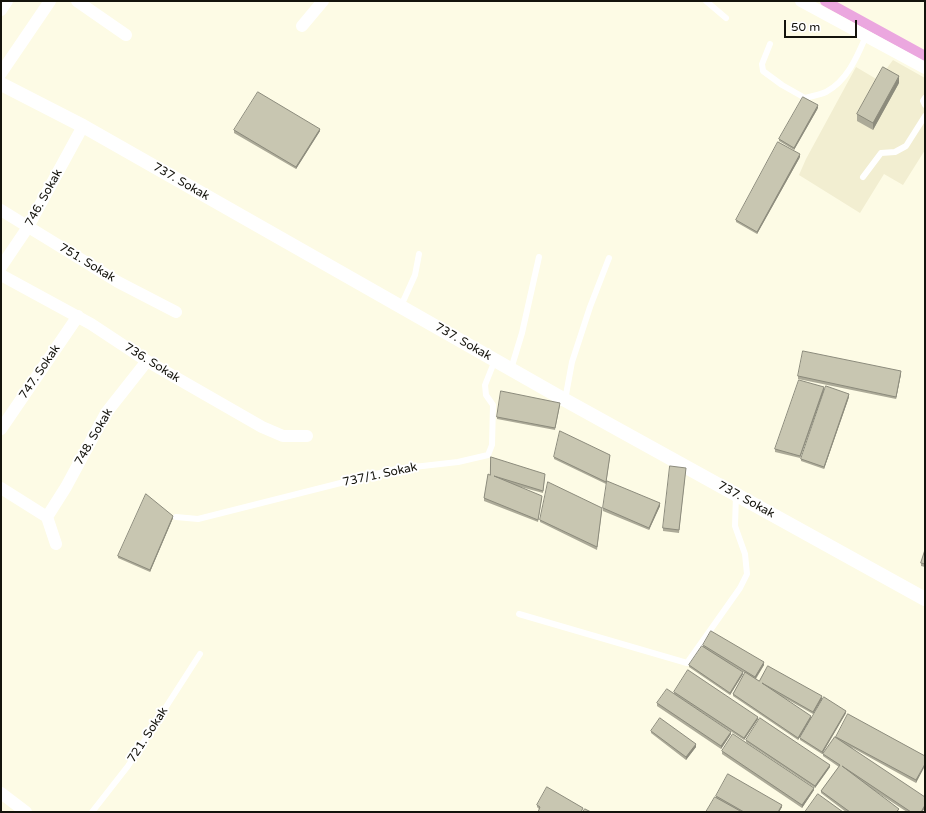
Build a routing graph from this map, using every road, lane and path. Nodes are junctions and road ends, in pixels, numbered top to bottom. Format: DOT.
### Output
graph roads {
  1 [pos="7,1"];
  2 [pos="50,1"];
  3 [pos="77,1"];
  4 [pos="323,1"];
  5 [pos="706,1"];
  6 [pos="801,1"];
  7 [pos="1,10"];
  8 [pos="726,18"];
  9 [pos="302,26"];
  10 [pos="126,35"];
  11 [pos="866,36"];
  12 [pos="770,44"];
  13 [pos="925,68"];
  14 [pos="1,73"];
  15 [pos="1,84"];
  16 [pos="925,98"];
  17 [pos="925,105"];
  18 [pos="925,116"];
  19 [pos="83,126"];
  20 [pos="863,176"];
  21 [pos="1,210"];
  22 [pos="28,227"];
  23 [pos="419,254"];
  24 [pos="539,257"];
  25 [pos="609,258"];
  26 [pos="1,268"];
  27 [pos="1,275"];
  28 [pos="401,306"];
  29 [pos="176,312"];
  30 [pos="78,316"];
  31 [pos="495,360"];
  32 [pos="147,361"];
  33 [pos="511,368"];
  34 [pos="565,400"];
  35 [pos="1,429"];
  36 [pos="307,436"];
  37 [pos="1,488"];
  38 [pos="736,495"];
  39 [pos="47,517"];
  40 [pos="176,517"];
  41 [pos="56,544"];
  42 [pos="925,599"];
  43 [pos="519,614"];
  44 [pos="200,654"];
  45 [pos="1,793"];
  46 [pos="26,812"];
  47 [pos="92,812"];
  1 -- 7 [label="street"];
  2 -- 14 [label="street"];
  3 -- 10 [label="street"];
  4 -- 9 [label="street"];
  5 -- 8 [label="lane"];
  6 -- 11 [label="street"];
  11 -- 12 [label="lane"];
  11 -- 13 [label="street"];
  15 -- 19 [label="street, 737. Sokak"];
  16 -- 17 [label="lane"];
  18 -- 20 [label="lane"];
  19 -- 22 [label="street, 746. Sokak"];
  19 -- 28 [label="street, 737. Sokak"];
  21 -- 22 [label="street, 751. Sokak"];
  22 -- 26 [label="street, 746. Sokak"];
  22 -- 29 [label="street, 751. Sokak"];
  23 -- 28 [label="lane"];
  24 -- 33 [label="lane"];
  25 -- 34 [label="lane"];
  27 -- 30 [label="street, 736. Sokak"];
  28 -- 31 [label="street, 737. Sokak"];
  30 -- 32 [label="street, 736. Sokak"];
  30 -- 35 [label="street, 747. Sokak"];
  31 -- 33 [label="street, 737. Sokak"];
  31 -- 40 [label="lane, 737/1. Sokak"];
  32 -- 36 [label="street, 736. Sokak"];
  32 -- 39 [label="street, 748. Sokak"];
  33 -- 34 [label="street, 737. Sokak"];
  34 -- 38 [label="street, 737. Sokak"];
  37 -- 39 [label="street"];
  38 -- 42 [label="street, 737. Sokak"];
  38 -- 43 [label="lane"];
  39 -- 41 [label="street"];
  44 -- 47 [label="lane, 721. Sokak"];
  45 -- 46 [label="street"];
}
